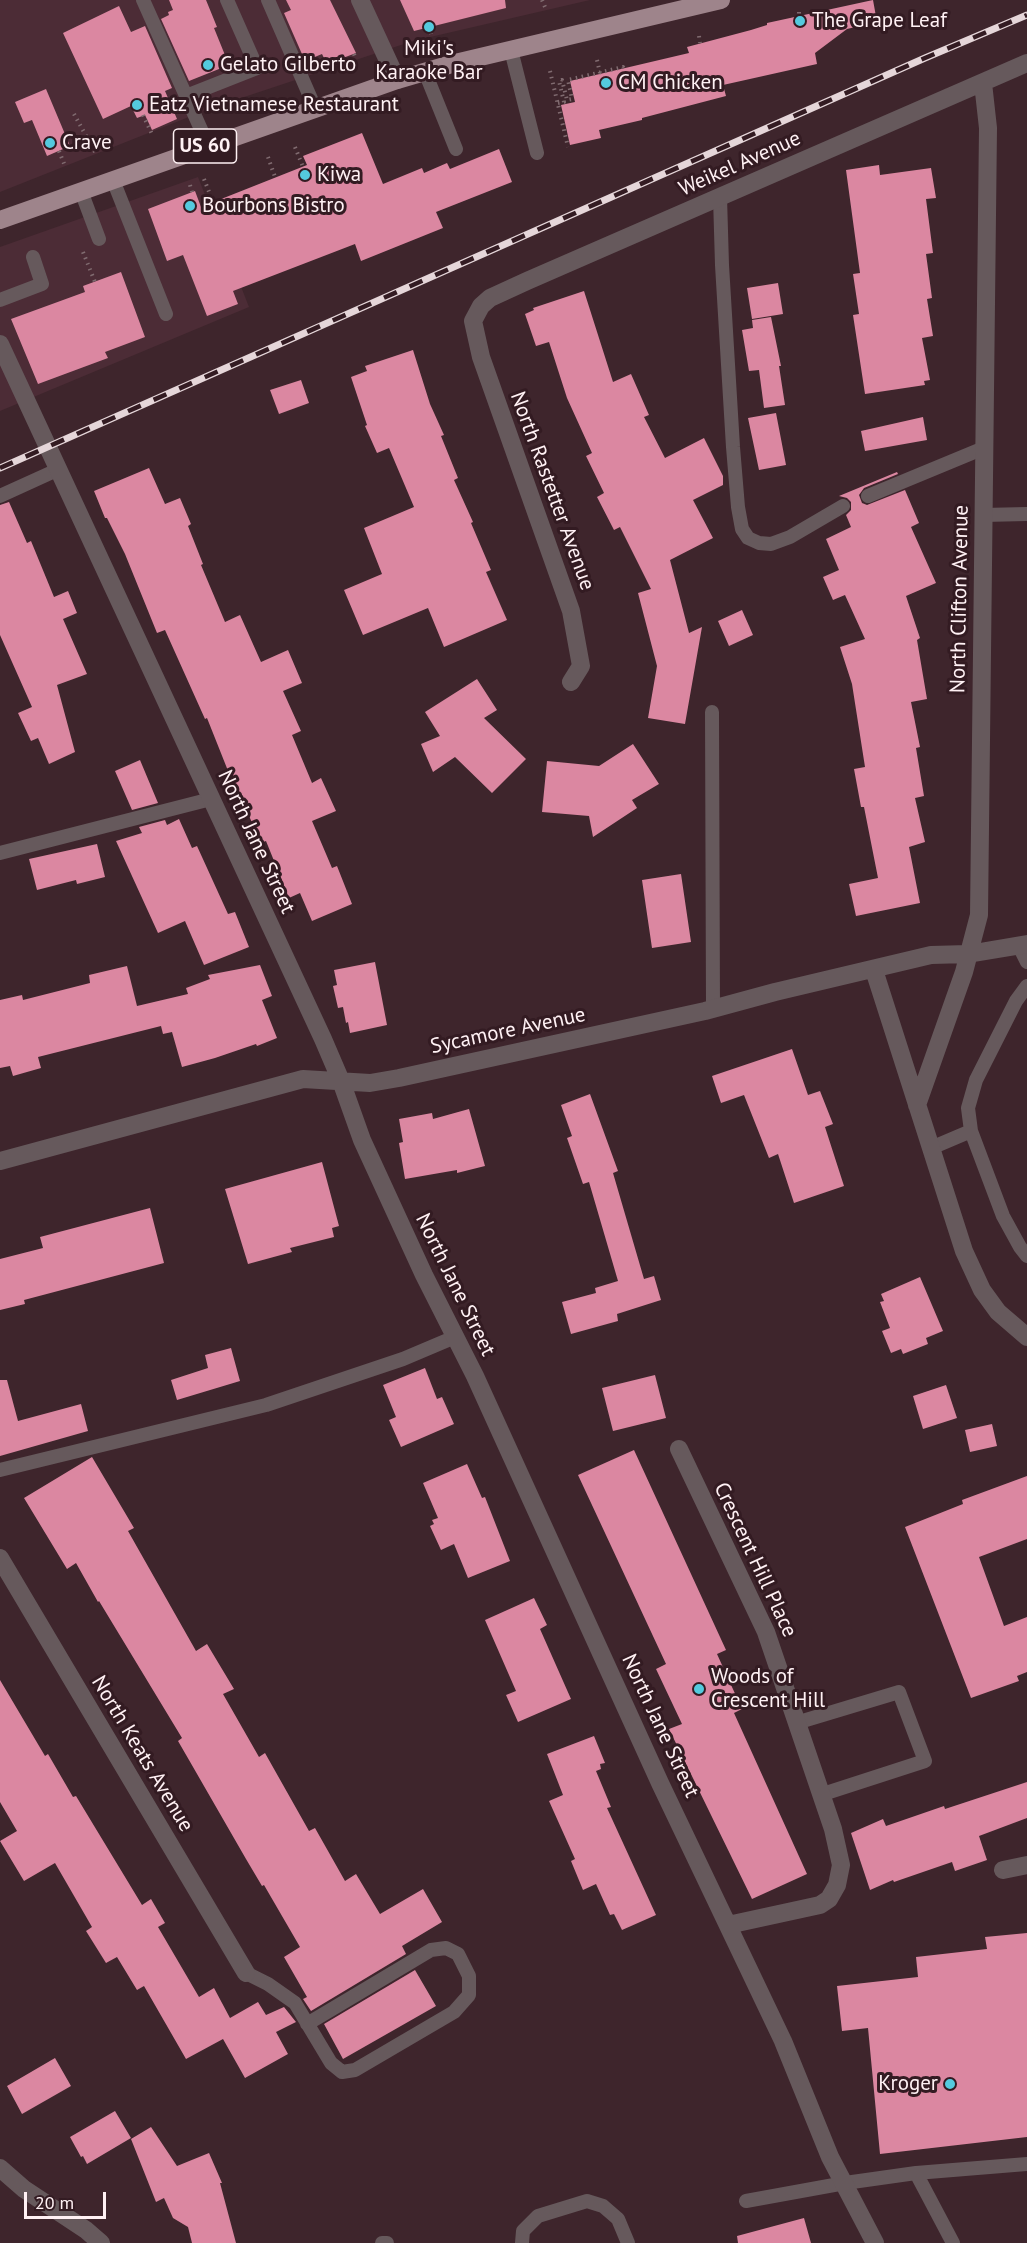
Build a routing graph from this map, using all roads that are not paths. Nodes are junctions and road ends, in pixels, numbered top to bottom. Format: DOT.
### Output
graph roads {
  1 [pos="143,0"];
  2 [pos="227,0"];
  3 [pos="268,0"];
  4 [pos="360,0"];
  5 [pos="721,0"];
  6 [pos="690,3"];
  7 [pos="511,50"];
  8 [pos="1027,63"];
  9 [pos="425,72"];
  10 [pos="397,80"];
  11 [pos="983,83"];
  12 [pos="186,96"];
  13 [pos="315,108"];
  14 [pos="208,145"];
  15 [pos="456,149"];
  16 [pos="537,153"];
  17 [pos="113,180"];
  18 [pos="81,191"];
  19 [pos="720,197"];
  20 [pos="0,220"];
  21 [pos="99,239"];
  22 [pos="33,257"];
  23 [pos="0,300"];
  24 [pos="477,313"];
  25 [pos="166,314"];
  26 [pos="0,344"];
  27 [pos="984,448"];
  28 [pos="57,470"];
  29 [pos="0,496"];
  30 [pos="868,496"];
  31 [pos="843,506"];
  32 [pos="1027,514"];
  33 [pos="983,515"];
  34 [pos="571,682"];
  35 [pos="712,712"];
  36 [pos="211,799"];
  37 [pos="0,853"];
  38 [pos="1024,951"];
  39 [pos="968,954"];
  40 [pos="874,970"];
  41 [pos="1027,986"];
  42 [pos="713,1009"];
  43 [pos="341,1081"];
  44 [pos="917,1105"];
  45 [pos="971,1131"];
  46 [pos="931,1148"];
  47 [pos="0,1161"];
  48 [pos="1027,1256"];
  49 [pos="455,1337"];
  50 [pos="1027,1337"];
  51 [pos="679,1449"];
  52 [pos="0,1470"];
  53 [pos="0,1557"];
  54 [pos="796,1723"];
  55 [pos="820,1795"];
  56 [pos="1027,1865"];
  57 [pos="1003,1870"];
  58 [pos="728,1925"];
  59 [pos="246,1973"];
  60 [pos="308,2024"];
  61 [pos="1027,2164"];
  62 [pos="0,2168"];
  63 [pos="916,2173"];
  64 [pos="845,2183"];
  65 [pos="746,2201"];
  66 [pos="101,2243"];
  67 [pos="382,2243"];
  68 [pos="387,2243"];
  69 [pos="522,2243"];
  70 [pos="628,2243"];
  71 [pos="875,2243"];
  72 [pos="953,2243"];
  1 -- 12 [label="lane"];
  2 -- 12 [label="lane"];
  3 -- 13 [label="lane"];
  4 -- 10 [label="street"];
  5 -- 6 [label="main road, US 60"];
  6 -- 7 [label="main road, US 60"];
  7 -- 9 [label="main road, US 60"];
  7 -- 16 [label="lane"];
  8 -- 11 [label="street, Weikel Avenue"];
  9 -- 10 [label="main road, US 60"];
  9 -- 15 [label="lane"];
  10 -- 13 [label="main road, US 60"];
  11 -- 19 [label="street, Weikel Avenue"];
  11 -- 27 [label="street, North Clifton Avenue"];
  12 -- 14 [label="lane"];
  13 -- 14 [label="main road, US 60"];
  14 -- 17 [label="main road, US 60"];
  17 -- 18 [label="main road, US 60"];
  17 -- 25 [label="lane"];
  18 -- 20 [label="main road, US 60"];
  18 -- 21 [label="lane"];
  19 -- 24 [label="street, Weikel Avenue"];
  19 -- 31 [label="lane"];
  22 -- 23 [label="lane"];
  24 -- 34 [label="street, North Rastetter Avenue"];
  26 -- 28 [label="street, North Jane Street"];
  27 -- 30 [label="lane"];
  27 -- 33 [label="street, North Clifton Avenue"];
  28 -- 29 [label="lane"];
  28 -- 36 [label="street, North Jane Street"];
  32 -- 33 [label="lane"];
  33 -- 39 [label="street, North Clifton Avenue"];
  35 -- 42 [label="lane"];
  36 -- 37 [label="lane"];
  36 -- 43 [label="street, North Jane Street"];
  38 -- 39 [label="street, Sycamore Avenue"];
  39 -- 40 [label="street, Sycamore Avenue"];
  39 -- 44 [label="street, North Clifton Avenue"];
  40 -- 42 [label="street, Sycamore Avenue"];
  40 -- 44 [label="street"];
  41 -- 45 [label="lane"];
  42 -- 43 [label="street, Sycamore Avenue"];
  43 -- 47 [label="street, Sycamore Avenue"];
  43 -- 49 [label="street, North Jane Street"];
  44 -- 46 [label="street"];
  45 -- 46 [label="lane"];
  45 -- 48 [label="lane"];
  46 -- 50 [label="street"];
  49 -- 52 [label="lane"];
  49 -- 58 [label="street, North Jane Street"];
  51 -- 54 [label="street, Crescent Hill Place"];
  53 -- 59 [label="street, North Keats Avenue"];
  54 -- 55 [label="street, Crescent Hill Place"];
  54 -- 55 [label="lane"];
  55 -- 58 [label="street, Crescent Hill Place"];
  56 -- 57 [label="street"];
  58 -- 64 [label="street, North Jane Street"];
  59 -- 60 [label="lane"];
  60 -- 60 [label="lane"];
  61 -- 63 [label="lane"];
  62 -- 66 [label="street"];
  63 -- 64 [label="lane"];
  63 -- 72 [label="lane"];
  64 -- 65 [label="lane"];
  64 -- 71 [label="street, North Jane Street"];
  67 -- 68 [label="lane"];
  69 -- 70 [label="lane"];
}
